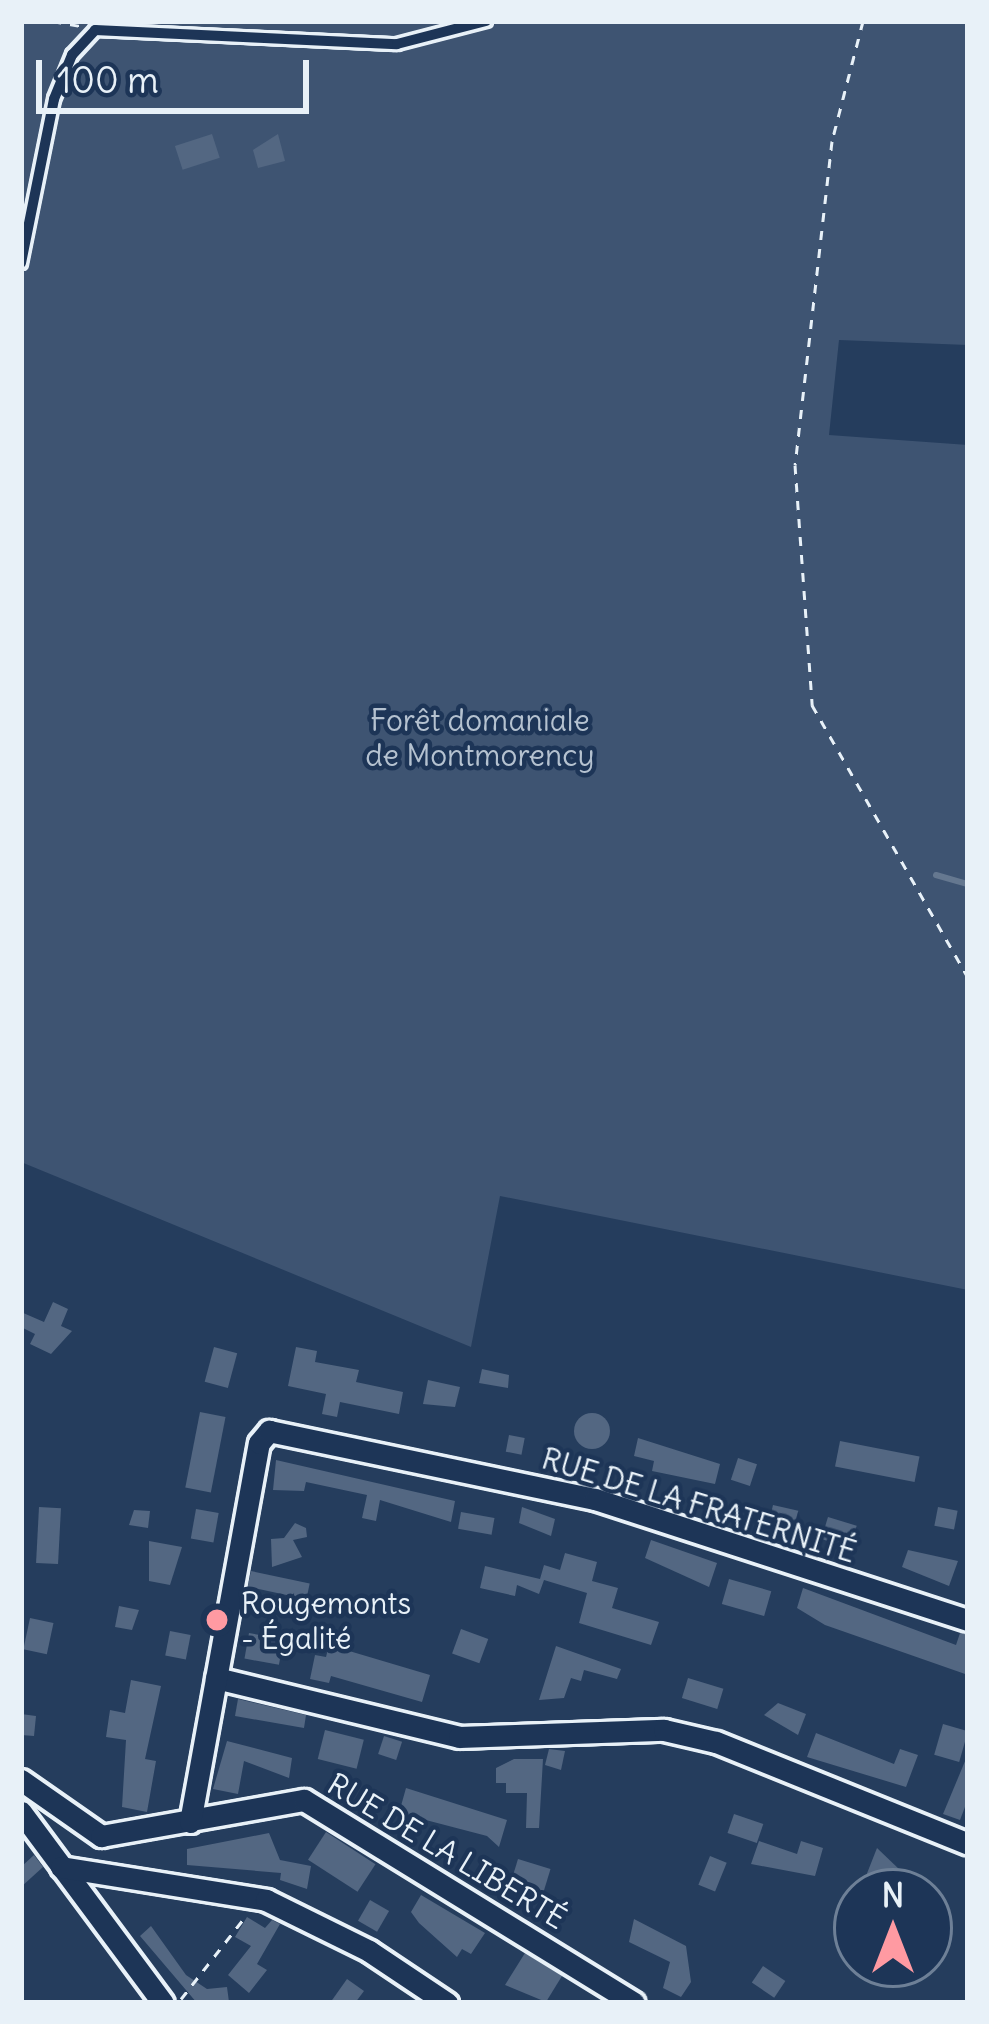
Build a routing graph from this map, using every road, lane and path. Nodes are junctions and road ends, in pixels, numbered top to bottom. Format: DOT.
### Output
graph roads {
  1 [pos="52,21"];
  2 [pos="486,21"];
  3 [pos="862,21"];
  4 [pos="95,30"];
  5 [pos="21,262"];
  6 [pos="968,977"];
  7 [pos="968,1620"];
  8 [pos="216,1678"];
  9 [pos="21,1780"];
  10 [pos="21,1813"];
  11 [pos="190,1822"];
  12 [pos="968,1844"];
  13 [pos="62,1867"];
  14 [pos="252,1898"];
  15 [pos="163,2003"];
  16 [pos="177,2003"];
  17 [pos="446,2003"];
  18 [pos="634,2003"];
  1 -- 4 [label="path"];
  2 -- 4 [label="lane"];
  3 -- 6 [label="path"];
  4 -- 5 [label="lane"];
  7 -- 8 [label="street, RUE DE LA FRATERNITÉ"];
  8 -- 11 [label="street"];
  8 -- 12 [label="street"];
  9 -- 11 [label="street, RUE DE LA LIBERTÉ"];
  10 -- 13 [label="street"];
  11 -- 18 [label="street, RUE DE LA LIBERTÉ"];
  13 -- 14 [label="street"];
  13 -- 15 [label="street"];
  14 -- 16 [label="path"];
  14 -- 17 [label="street"];
}
